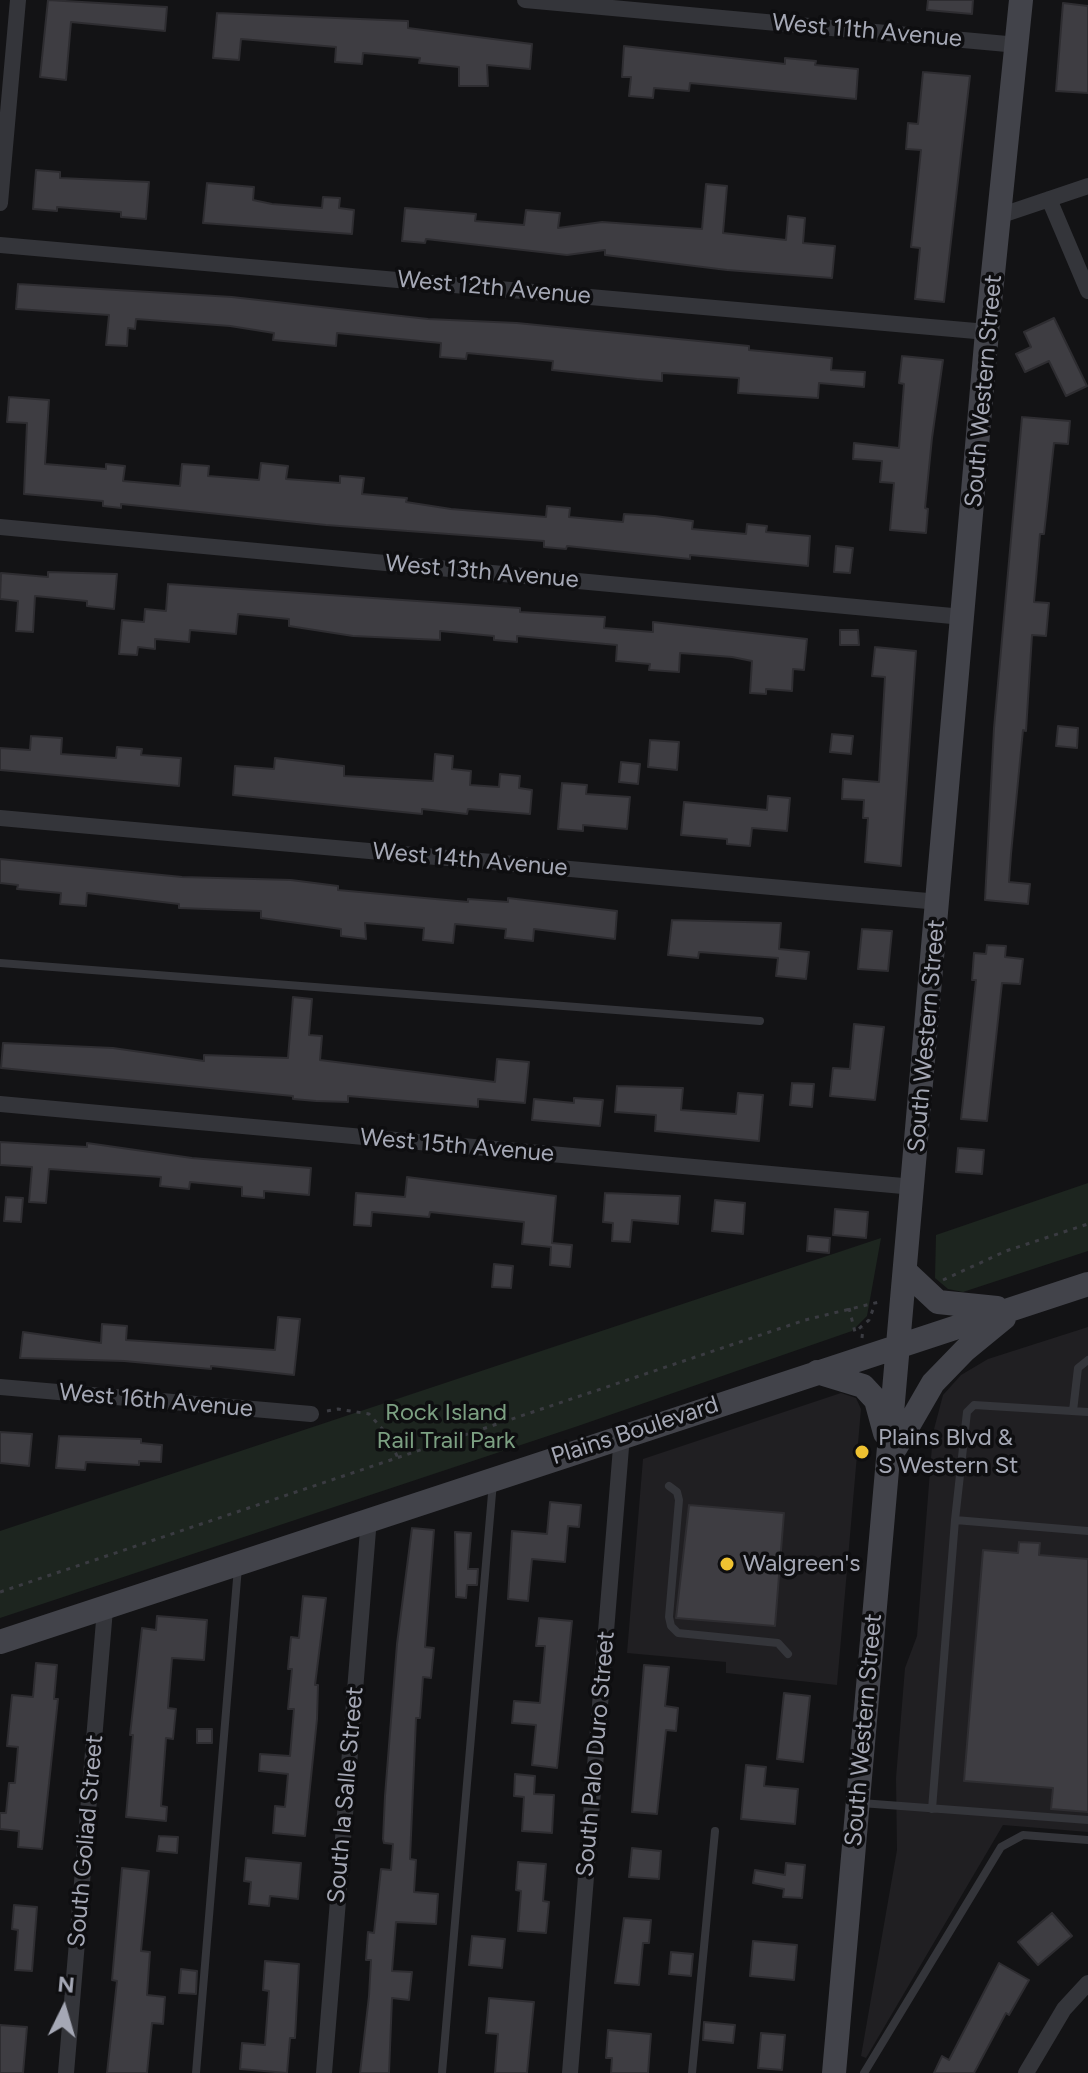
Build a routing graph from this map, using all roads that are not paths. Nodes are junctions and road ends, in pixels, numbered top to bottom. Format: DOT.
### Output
graph roads {
  1 [pos="18,0"];
  2 [pos="525,0"];
  3 [pos="1021,0"];
  4 [pos="1018,45"];
  5 [pos="1088,186"];
  6 [pos="1049,199"];
  7 [pos="0,203"];
  8 [pos="1002,215"];
  9 [pos="0,245"];
  10 [pos="1088,291"];
  11 [pos="987,332"];
  12 [pos="0,527"];
  13 [pos="963,617"];
  14 [pos="0,818"];
  15 [pos="939,902"];
  16 [pos="0,963"];
  17 [pos="760,1021"];
  18 [pos="0,1104"];
  19 [pos="914,1187"];
  20 [pos="905,1271"];
  21 [pos="1088,1284"];
  22 [pos="1016,1308"];
  23 [pos="898,1346"];
  24 [pos="1088,1360"];
  25 [pos="817,1372"];
  26 [pos="0,1387"];
  27 [pos="1073,1411"];
  28 [pos="1088,1412"];
  29 [pos="311,1414"];
  30 [pos="622,1435"];
  31 [pos="889,1462"];
  32 [pos="493,1477"];
  33 [pos="669,1486"];
  34 [pos="369,1518"];
  35 [pos="955,1520"];
  36 [pos="1088,1531"];
  37 [pos="239,1562"];
  38 [pos="105,1609"];
  39 [pos="0,1642"];
  40 [pos="788,1654"];
  41 [pos="858,1803"];
  42 [pos="932,1809"];
  43 [pos="1088,1820"];
  44 [pos="715,1831"];
  45 [pos="1088,1840"];
  46 [pos="1088,1983"];
  47 [pos="66,2073"];
  48 [pos="196,2073"];
  49 [pos="324,2073"];
  50 [pos="442,2073"];
  51 [pos="570,2073"];
  52 [pos="692,2073"];
  53 [pos="834,2073"];
  54 [pos="864,2073"];
  55 [pos="1026,2073"];
  1 -- 7 [label="street"];
  2 -- 4 [label="street, West 11th Avenue"];
  3 -- 4 [label="main road, South Western Street"];
  4 -- 8 [label="main road, South Western Street"];
  5 -- 6 [label="street"];
  6 -- 8 [label="street"];
  6 -- 10 [label="street"];
  8 -- 11 [label="main road, South Western Street"];
  9 -- 11 [label="street, West 12th Avenue"];
  11 -- 13 [label="main road, South Western Street"];
  12 -- 13 [label="street, West 13th Avenue"];
  13 -- 15 [label="main road, South Western Street"];
  14 -- 15 [label="street, West 14th Avenue"];
  15 -- 19 [label="main road, South Western Street"];
  16 -- 17 [label="lane"];
  18 -- 19 [label="street, West 15th Avenue"];
  19 -- 20 [label="main road, South Western Street"];
  20 -- 22 [label="main road"];
  20 -- 23 [label="main road, South Western Street"];
  21 -- 22 [label="main road, Plains Boulevard"];
  22 -- 23 [label="main road, Plains Boulevard"];
  22 -- 31 [label="main road"];
  23 -- 25 [label="main road, Plains Boulevard"];
  23 -- 31 [label="main road, South Western Street"];
  24 -- 27 [label="lane"];
  25 -- 30 [label="main road, Plains Boulevard"];
  25 -- 31 [label="main road"];
  26 -- 29 [label="street, West 16th Avenue"];
  27 -- 28 [label="lane"];
  27 -- 35 [label="lane"];
  30 -- 32 [label="main road, Plains Boulevard"];
  30 -- 51 [label="street, South Palo Duro Street"];
  31 -- 41 [label="main road, South Western Street"];
  32 -- 34 [label="main road, Plains Boulevard"];
  32 -- 50 [label="lane"];
  33 -- 40 [label="lane"];
  34 -- 37 [label="main road, Plains Boulevard"];
  34 -- 49 [label="street, South la Salle Street"];
  35 -- 36 [label="lane"];
  35 -- 42 [label="lane"];
  37 -- 38 [label="main road, Plains Boulevard"];
  37 -- 48 [label="lane"];
  38 -- 39 [label="main road, Plains Boulevard"];
  38 -- 47 [label="street, South Goliad Street"];
  41 -- 42 [label="lane"];
  41 -- 53 [label="main road, South Western Street"];
  42 -- 43 [label="lane"];
  44 -- 52 [label="lane"];
  45 -- 54 [label="lane"];
  46 -- 55 [label="street"];
}
